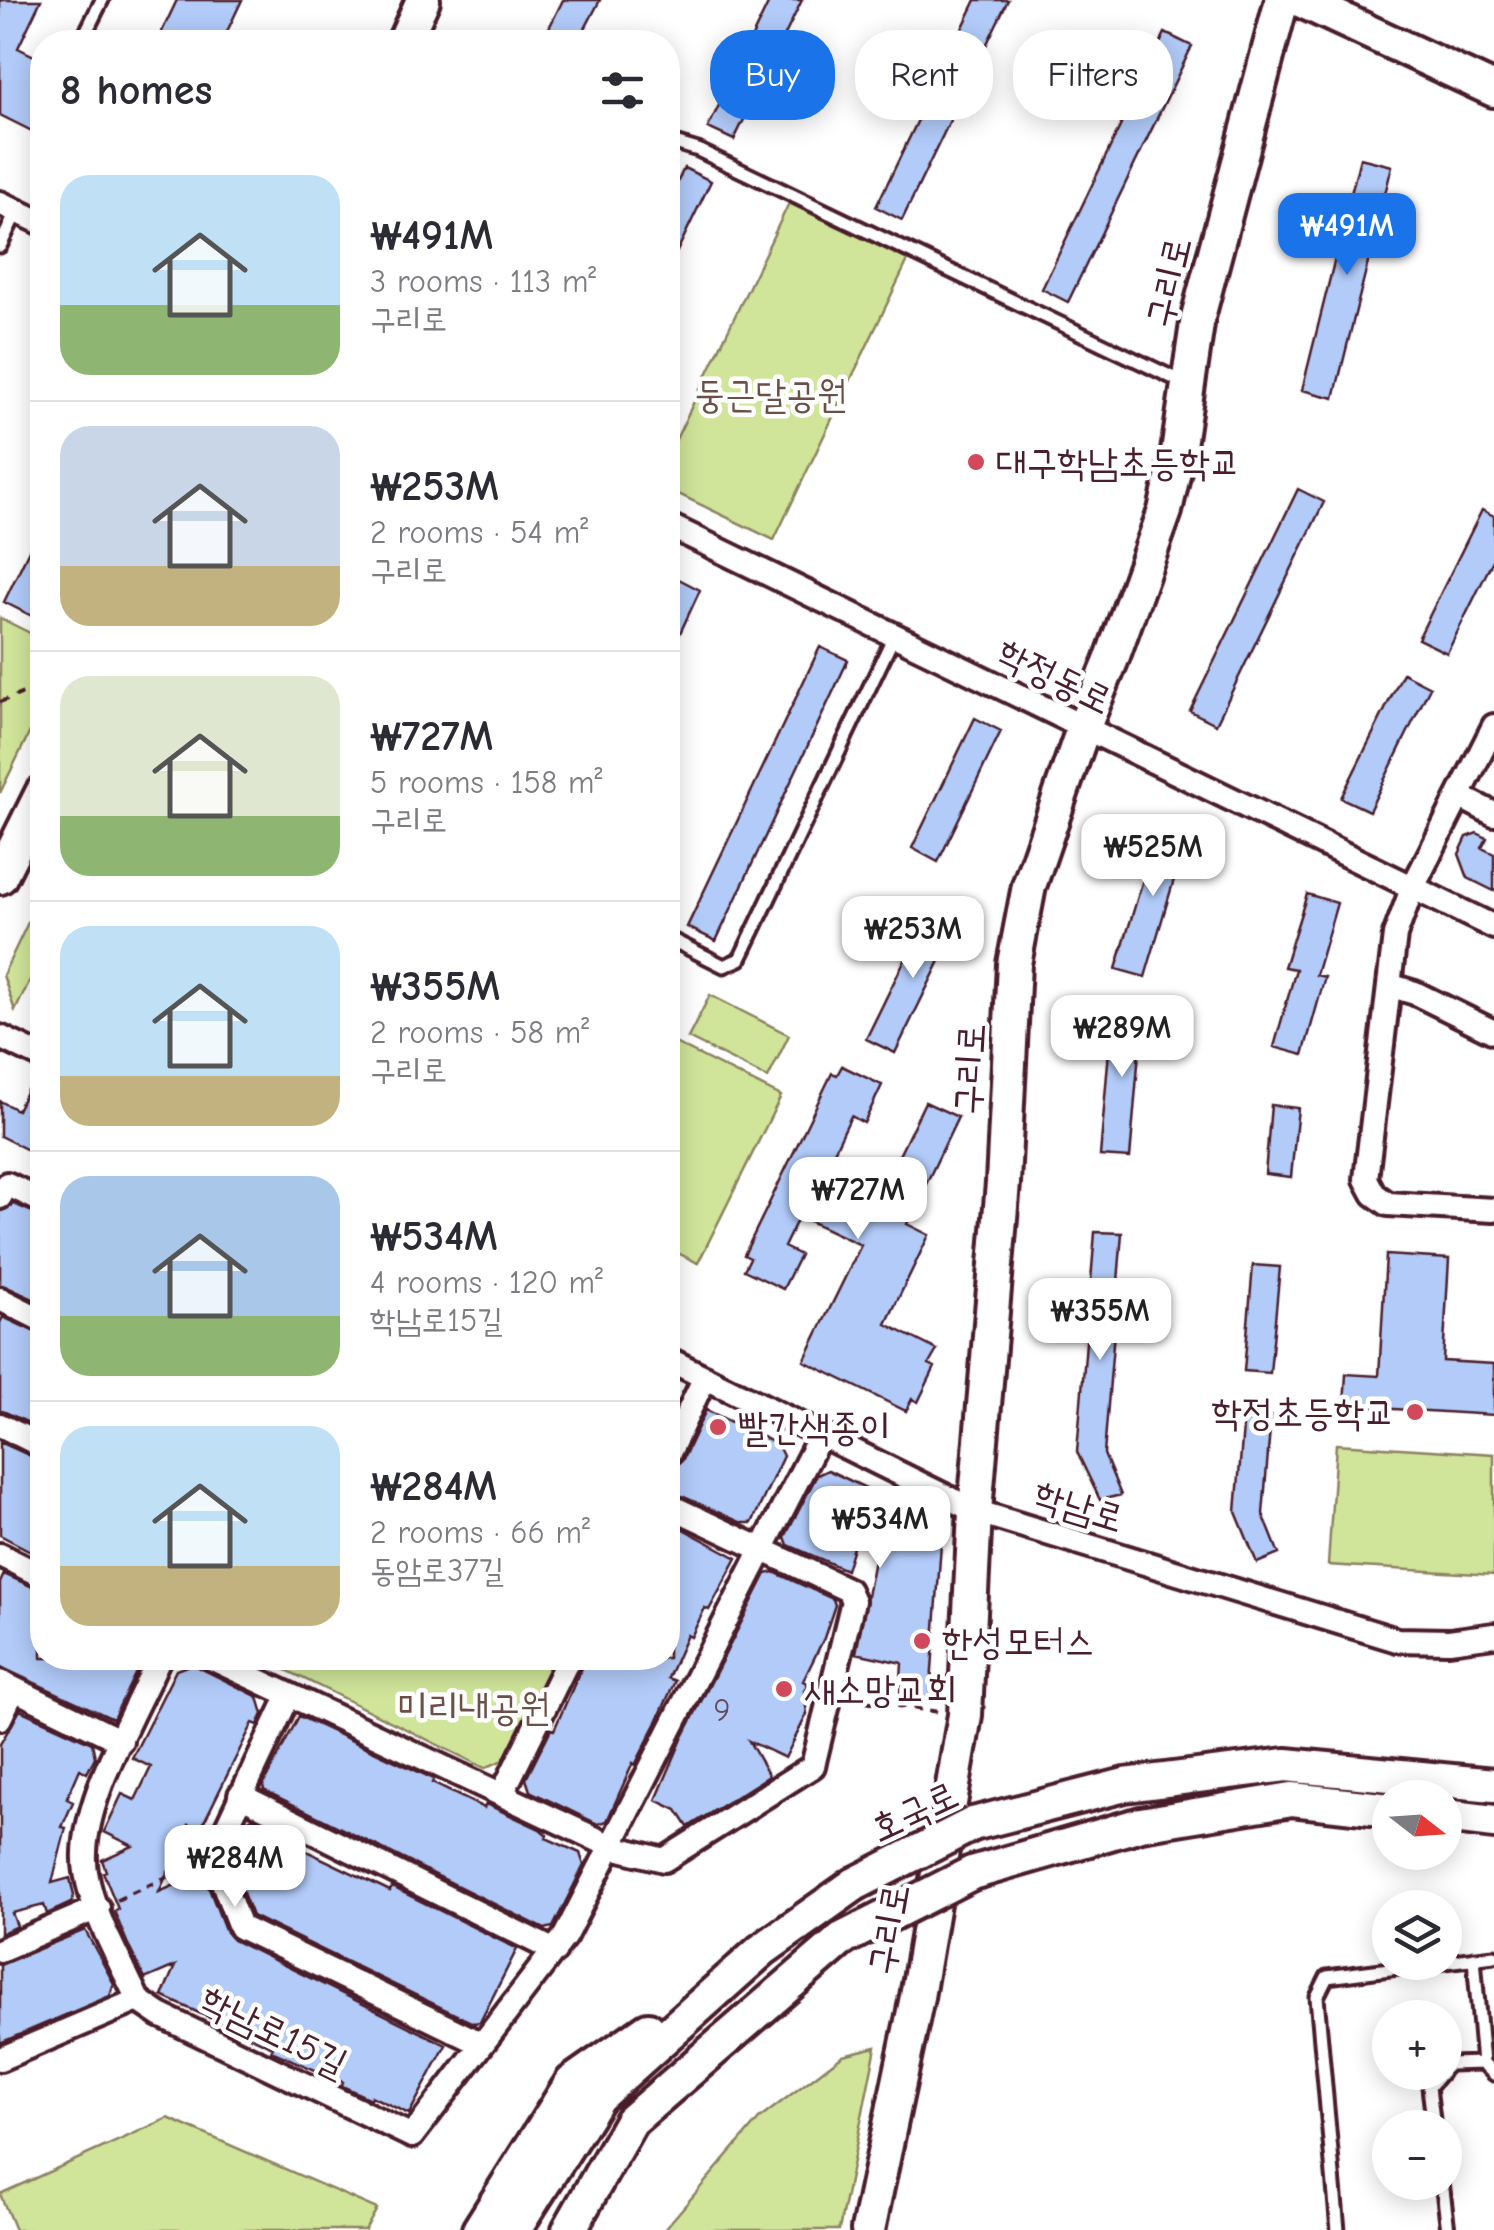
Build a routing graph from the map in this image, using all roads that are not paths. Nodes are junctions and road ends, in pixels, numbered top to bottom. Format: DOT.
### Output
graph roads {
  1 [pos="102,0"];
  2 [pos="424,0"];
  3 [pos="1282,0"];
  4 [pos="1300,0"];
  5 [pos="87,30"];
  6 [pos="410,30"];
  7 [pos="1494,90"];
  8 [pos="680,145"];
  9 [pos="8,207"];
  10 [pos="0,246"];
  11 [pos="1188,384"];
  12 [pos="680,531"];
  13 [pos="894,636"];
  14 [pos="1494,726"];
  15 [pos="1082,728"];
  16 [pos="1459,796"];
  17 [pos="1494,814"];
  18 [pos="30,817"];
  19 [pos="0,877"];
  20 [pos="1412,889"];
  21 [pos="1494,927"];
  22 [pos="680,944"];
  23 [pos="1389,985"];
  24 [pos="1494,1032"];
  25 [pos="0,1037"];
  26 [pos="30,1051"];
  27 [pos="3,1190"];
  28 [pos="30,1198"];
  29 [pos="1494,1210"];
  30 [pos="0,1299"];
  31 [pos="30,1314"];
  32 [pos="680,1365"];
  33 [pos="705,1377"];
  34 [pos="0,1425"];
  35 [pos="680,1430"];
  36 [pos="821,1434"];
  37 [pos="30,1440"];
  38 [pos="680,1511"];
  39 [pos="975,1511"];
  40 [pos="761,1550"];
  41 [pos="0,1555"];
  42 [pos="30,1570"];
  43 [pos="1494,1635"];
  44 [pos="155,1670"];
  45 [pos="236,1670"];
  46 [pos="563,1670"];
  47 [pos="7,1685"];
  48 [pos="289,1695"];
  49 [pos="0,1718"];
  50 [pos="122,1741"];
  51 [pos="1494,1785"];
  52 [pos="502,1794"];
  53 [pos="240,1795"];
  54 [pos="1372,1808"];
  55 [pos="1462,1818"];
  56 [pos="1494,1822"];
  57 [pos="613,1847"];
  58 [pos="98,1908"];
  59 [pos="0,1950"];
  60 [pos="762,1950"];
  61 [pos="554,1951"];
  62 [pos="1494,1956"];
  63 [pos="1474,1958"];
  64 [pos="1462,1960"];
  65 [pos="1372,1971"];
  66 [pos="138,2000"];
  67 [pos="480,2043"];
  68 [pos="0,2059"];
  69 [pos="1483,2063"];
  70 [pos="1462,2064"];
  71 [pos="1494,2074"];
  72 [pos="1444,2200"];
  73 [pos="478,2230"];
  74 [pos="514,2230"];
  75 [pos="569,2230"];
  76 [pos="868,2230"];
  77 [pos="1338,2230"];
  78 [pos="1448,2230"];
  1 -- 5 [label="lane"];
  2 -- 6 [label="main road"];
  3 -- 11 [label="main road, 구리로"];
  4 -- 7 [label="main road"];
  8 -- 11 [label="lane"];
  9 -- 10 [label="lane"];
  11 -- 15 [label="main road, 구리로"];
  12 -- 13 [label="street, 학정동로"];
  13 -- 15 [label="street, 학정동로"];
  13 -- 22 [label="lane"];
  14 -- 16 [label="street"];
  15 -- 20 [label="street, 학정동로"];
  15 -- 39 [label="main road, 구리로"];
  16 -- 17 [label="street"];
  16 -- 20 [label="street"];
  18 -- 19 [label="main road"];
  20 -- 21 [label="street, 학정동로"];
  20 -- 23 [label="street"];
  23 -- 24 [label="street"];
  23 -- 29 [label="street"];
  25 -- 26 [label="street"];
  27 -- 28 [label="street"];
  30 -- 31 [label="street"];
  32 -- 33 [label="street, 학남로"];
  33 -- 35 [label="street"];
  33 -- 36 [label="street, 학남로"];
  34 -- 37 [label="street"];
  36 -- 39 [label="street, 학남로"];
  36 -- 40 [label="street, 학남로15길"];
  38 -- 40 [label="street"];
  39 -- 43 [label="street, 학남로"];
  39 -- 76 [label="main road, 구리로"];
  40 -- 57 [label="street, 학남로15길"];
  40 -- 57 [label="street"];
  41 -- 42 [label="street"];
  44 -- 50 [label="street"];
  45 -- 48 [label="street"];
  46 -- 52 [label="street"];
  47 -- 49 [label="street"];
  47 -- 50 [label="street"];
  48 -- 52 [label="street"];
  48 -- 53 [label="street"];
  50 -- 58 [label="street"];
  51 -- 60 [label="main road, 호국로, bridge"];
  52 -- 57 [label="street"];
  53 -- 61 [label="street"];
  53 -- 67 [label="street, 학남로15길"];
  54 -- 75 [label="main road, bridge"];
  55 -- 56 [label="main road"];
  57 -- 61 [label="street, 학남로15길"];
  58 -- 59 [label="street"];
  58 -- 66 [label="street"];
  60 -- 73 [label="main road"];
  60 -- 74 [label="main road, 호국로"];
  61 -- 67 [label="street, 학남로15길"];
  62 -- 63 [label="lane"];
  63 -- 64 [label="lane"];
  63 -- 69 [label="lane"];
  65 -- 77 [label="lane"];
  66 -- 67 [label="street, 학남로15길"];
  66 -- 68 [label="street"];
  69 -- 70 [label="lane"];
  69 -- 71 [label="lane"];
  72 -- 78 [label="lane"];
}
